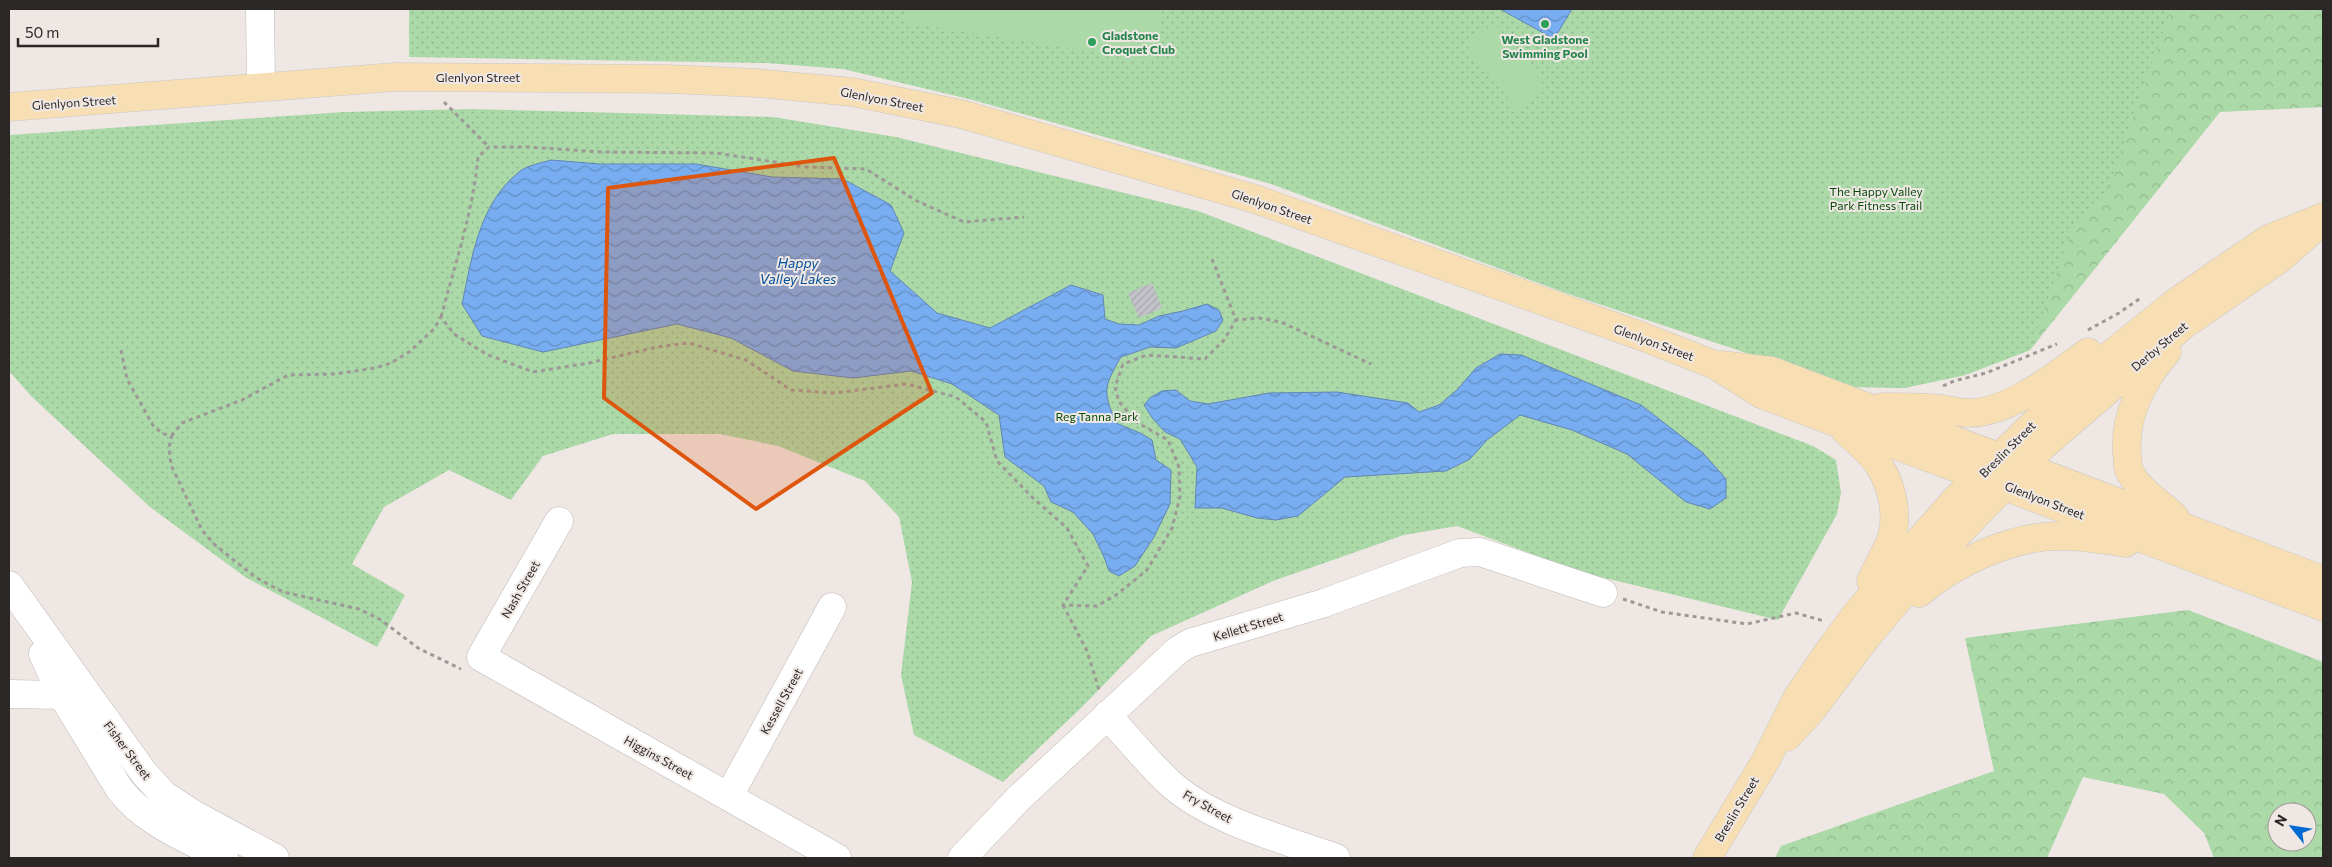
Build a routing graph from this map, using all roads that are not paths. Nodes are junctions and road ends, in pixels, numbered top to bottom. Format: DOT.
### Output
graph roads {
  1 [pos="260,9"];
  2 [pos="261,87"];
  3 [pos="9,107"];
  4 [pos="2323,218"];
  5 [pos="2176,302"];
  6 [pos="2206,308"];
  7 [pos="1715,365"];
  8 [pos="1866,407"];
  9 [pos="1838,424"];
  10 [pos="2001,471"];
  11 [pos="559,520"];
  12 [pos="2185,526"];
  13 [pos="2170,549"];
  14 [pos="2323,580"];
  15 [pos="14,593"];
  16 [pos="1603,593"];
  17 [pos="832,607"];
  18 [pos="2323,607"];
  19 [pos="1868,617"];
  20 [pos="475,665"];
  21 [pos="9,694"];
  22 [pos="62,695"];
  23 [pos="1107,715"];
  24 [pos="729,796"];
  25 [pos="224,858"];
  26 [pos="274,858"];
  27 [pos="837,858"];
  28 [pos="962,858"];
  29 [pos="1336,858"];
  30 [pos="1707,858"];
  1 -- 2 [label="street"];
  2 -- 3 [label="main road, Glenlyon Street"];
  2 -- 7 [label="main road, Glenlyon Street"];
  4 -- 5 [label="main road, Breslin Street"];
  4 -- 6 [label="main road, Derby Street"];
  5 -- 8 [label="main road"];
  5 -- 10 [label="main road, Breslin Street"];
  6 -- 10 [label="main road, Derby Street"];
  6 -- 12 [label="main road"];
  7 -- 8 [label="main road, Glenlyon Street"];
  7 -- 9 [label="main road, Glenlyon Street"];
  8 -- 10 [label="main road, Glenlyon Street"];
  9 -- 10 [label="main road, Glenlyon Street"];
  9 -- 19 [label="main road"];
  10 -- 12 [label="main road, Glenlyon Street"];
  10 -- 13 [label="main road, Glenlyon Street"];
  10 -- 19 [label="main road, Breslin Street"];
  11 -- 20 [label="street, Nash Street"];
  12 -- 14 [label="main road, Glenlyon Street"];
  13 -- 18 [label="main road, Glenlyon Street"];
  13 -- 19 [label="main road"];
  15 -- 22 [label="street, Fisher Street"];
  15 -- 26 [label="street, Fisher Street"];
  16 -- 23 [label="street, Kellett Street"];
  17 -- 24 [label="street, Kessell Street"];
  19 -- 30 [label="main road, Breslin Street"];
  20 -- 24 [label="street, Higgins Street"];
  21 -- 22 [label="street"];
  22 -- 25 [label="street, Fisher Street"];
  23 -- 28 [label="street, Kellett Street"];
  23 -- 29 [label="street, Fry Street"];
  24 -- 27 [label="street, Higgins Street"];
}
